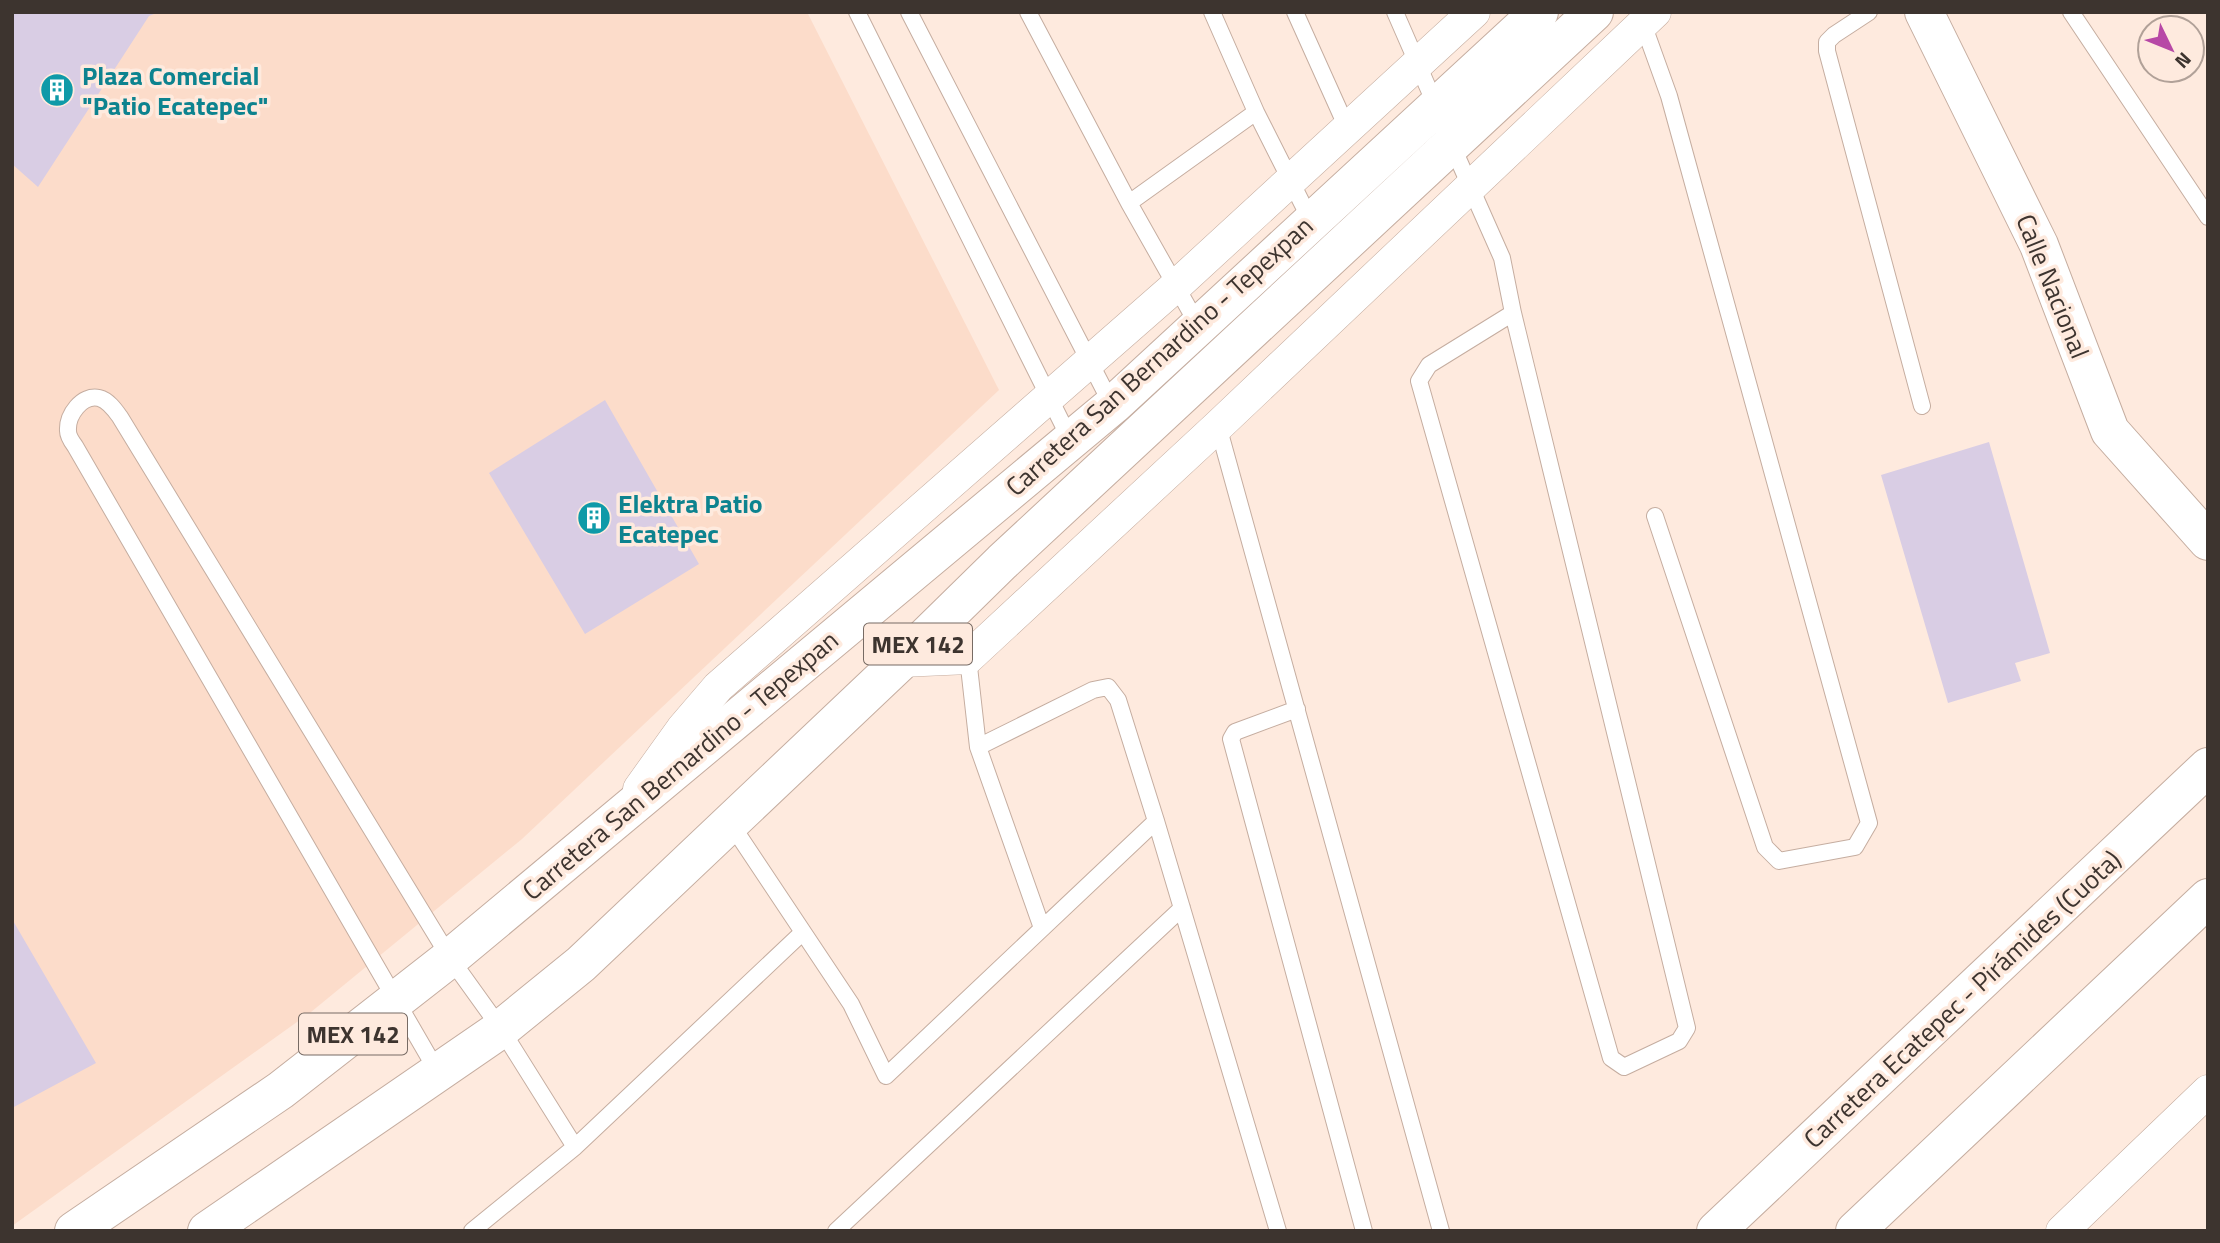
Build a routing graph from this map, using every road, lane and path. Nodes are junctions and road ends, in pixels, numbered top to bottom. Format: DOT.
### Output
graph roads {
  1 [pos="857,12"];
  2 [pos="909,12"];
  3 [pos="1028,12"];
  4 [pos="1212,12"];
  5 [pos="1295,12"];
  6 [pos="1395,12"];
  7 [pos="1474,12"];
  8 [pos="1539,12"];
  9 [pos="1594,12"];
  10 [pos="1869,12"];
  11 [pos="1924,12"];
  12 [pos="2071,12"];
  13 [pos="1646,16"];
  14 [pos="1417,67"];
  15 [pos="1256,112"];
  16 [pos="1444,126"];
  17 [pos="1348,130"];
  18 [pos="1291,181"];
  19 [pos="1471,188"];
  20 [pos="1129,203"];
  21 [pos="2208,216"];
  22 [pos="1311,221"];
  23 [pos="1177,285"];
  24 [pos="1513,313"];
  25 [pos="1198,325"];
  26 [pos="1090,360"];
  27 [pos="1049,396"];
  28 [pos="1112,405"];
  29 [pos="1922,406"];
  30 [pos="1218,426"];
  31 [pos="1070,439"];
  32 [pos="1655,516"];
  33 [pos="2208,541"];
  34 [pos="968,658"];
  35 [pos="901,661"];
  36 [pos="1297,709"];
  37 [pos="978,747"];
  38 [pos="2208,767"];
  39 [pos="618,817"];
  40 [pos="1156,821"];
  41 [pos="730,823"];
  42 [pos="2208,898"];
  43 [pos="1182,908"];
  44 [pos="1042,928"];
  45 [pos="803,932"];
  46 [pos="450,958"];
  47 [pos="396,1000"];
  48 [pos="501,1029"];
  49 [pos="438,1071"];
  50 [pos="2208,1091"];
  51 [pos="575,1147"];
  52 [pos="74,1231"];
  53 [pos="207,1231"];
  54 [pos="472,1231"];
  55 [pos="836,1231"];
  56 [pos="1278,1231"];
  57 [pos="1364,1231"];
  58 [pos="1441,1231"];
  59 [pos="1716,1231"];
  60 [pos="1855,1231"];
  61 [pos="2062,1231"];
  1 -- 27 [label="lane"];
  2 -- 26 [label="lane"];
  3 -- 20 [label="lane"];
  4 -- 15 [label="lane"];
  5 -- 17 [label="lane"];
  6 -- 14 [label="lane"];
  7 -- 14 [label="street"];
  8 -- 16 [label="main road, Carretera San Bernardino - Tepexpan / MEX 142"];
  9 -- 16 [label="main road, Carretera San Bernardino - Tepexpan / MEX 142"];
  10 -- 29 [label="lane"];
  11 -- 33 [label="main road, Calle Nacional"];
  12 -- 21 [label="lane"];
  13 -- 19 [label="street"];
  13 -- 32 [label="lane"];
  14 -- 16 [label="lane"];
  14 -- 17 [label="street"];
  15 -- 18 [label="lane"];
  15 -- 20 [label="lane"];
  16 -- 19 [label="lane"];
  16 -- 22 [label="main road, Carretera San Bernardino - Tepexpan / MEX 142"];
  16 -- 35 [label="main road, Carretera San Bernardino - Tepexpan / MEX 142"];
  17 -- 18 [label="street"];
  18 -- 22 [label="lane"];
  18 -- 23 [label="street"];
  19 -- 24 [label="lane"];
  19 -- 30 [label="street"];
  20 -- 23 [label="lane"];
  22 -- 25 [label="main road, Carretera San Bernardino - Tepexpan / MEX 142"];
  23 -- 25 [label="lane"];
  23 -- 26 [label="street"];
  24 -- 24 [label="lane"];
  25 -- 28 [label="main road, Carretera San Bernardino - Tepexpan / MEX 142"];
  26 -- 27 [label="street"];
  26 -- 28 [label="lane"];
  27 -- 31 [label="lane"];
  27 -- 39 [label="street"];
  28 -- 31 [label="main road, Carretera San Bernardino - Tepexpan / MEX 142"];
  30 -- 34 [label="street"];
  30 -- 36 [label="lane"];
  31 -- 39 [label="main road, Carretera San Bernardino - Tepexpan / MEX 142"];
  34 -- 35 [label="street"];
  34 -- 37 [label="lane"];
  35 -- 41 [label="main road, Carretera San Bernardino - Tepexpan / MEX 142"];
  36 -- 57 [label="lane"];
  36 -- 58 [label="lane"];
  37 -- 40 [label="lane"];
  37 -- 44 [label="lane"];
  38 -- 59 [label="main road, Carretera Ecatepec - Pirámides (Cuota)"];
  39 -- 46 [label="main road, Carretera San Bernardino - Tepexpan / MEX 142"];
  40 -- 43 [label="lane"];
  40 -- 44 [label="lane"];
  41 -- 45 [label="lane"];
  41 -- 48 [label="main road, Carretera San Bernardino - Tepexpan / MEX 142"];
  42 -- 60 [label="main road"];
  43 -- 55 [label="lane"];
  43 -- 56 [label="lane"];
  44 -- 45 [label="lane"];
  45 -- 51 [label="lane"];
  46 -- 47 [label="main road, Carretera San Bernardino - Tepexpan / MEX 142"];
  46 -- 47 [label="lane"];
  46 -- 48 [label="lane"];
  47 -- 49 [label="lane"];
  47 -- 52 [label="main road, Carretera San Bernardino - Tepexpan / MEX 142"];
  48 -- 49 [label="main road, Carretera San Bernardino - Tepexpan / MEX 142"];
  48 -- 51 [label="lane"];
  49 -- 53 [label="main road, Carretera San Bernardino - Tepexpan / MEX 142"];
  50 -- 61 [label="street"];
  51 -- 54 [label="lane"];
}
